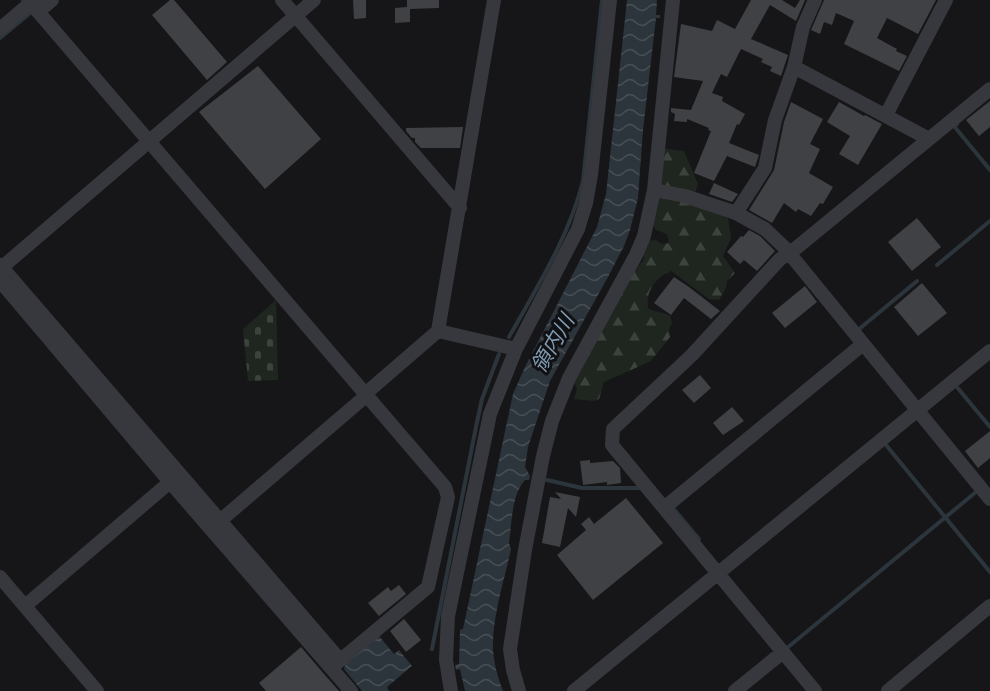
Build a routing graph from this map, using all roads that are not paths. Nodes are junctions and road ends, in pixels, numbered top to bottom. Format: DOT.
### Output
graph roads {
  1 [pos="52,0"];
  2 [pos="282,0"];
  3 [pos="314,0"];
  4 [pos="494,0"];
  5 [pos="610,0"];
  6 [pos="673,0"];
  7 [pos="815,0"];
  8 [pos="946,0"];
  9 [pos="33,4"];
  10 [pos="296,16"];
  11 [pos="0,29"];
  12 [pos="794,68"];
  13 [pos="990,89"];
  14 [pos="886,115"];
  15 [pos="929,139"];
  16 [pos="149,141"];
  17 [pos="654,190"];
  18 [pos="460,207"];
  19 [pos="736,213"];
  20 [pos="789,254"];
  21 [pos="1,267"];
  22 [pos="0,281"];
  23 [pos="438,331"];
  24 [pos="863,344"];
  25 [pos="516,349"];
  26 [pos="990,351"];
  27 [pos="366,395"];
  28 [pos="918,411"];
  29 [pos="170,482"];
  30 [pos="990,500"];
  31 [pos="664,508"];
  32 [pos="215,525"];
  33 [pos="718,573"];
  34 [pos="0,577"];
  35 [pos="25,606"];
  36 [pos="990,606"];
  37 [pos="783,652"];
  38 [pos="336,664"];
  39 [pos="98,691"];
  40 [pos="351,691"];
  41 [pos="452,691"];
  42 [pos="519,691"];
  43 [pos="574,691"];
  44 [pos="735,691"];
  45 [pos="815,691"];
  46 [pos="888,691"];
  1 -- 9 [label="street"];
  2 -- 10 [label="street"];
  3 -- 10 [label="street"];
  4 -- 18 [label="street"];
  5 -- 25 [label="street"];
  6 -- 17 [label="street"];
  7 -- 12 [label="street"];
  8 -- 14 [label="street"];
  9 -- 11 [label="street"];
  9 -- 16 [label="street"];
  10 -- 16 [label="street"];
  10 -- 18 [label="street"];
  12 -- 14 [label="street"];
  12 -- 19 [label="street"];
  13 -- 15 [label="street"];
  14 -- 15 [label="street"];
  15 -- 20 [label="street"];
  16 -- 21 [label="street"];
  16 -- 27 [label="street"];
  17 -- 19 [label="street"];
  17 -- 42 [label="street"];
  18 -- 23 [label="street"];
  19 -- 20 [label="street"];
  20 -- 24 [label="street"];
  20 -- 31 [label="street"];
  21 -- 32 [label="street"];
  22 -- 29 [label="street"];
  23 -- 25 [label="street"];
  23 -- 27 [label="street"];
  24 -- 28 [label="street"];
  24 -- 31 [label="street"];
  25 -- 41 [label="street"];
  26 -- 28 [label="street"];
  27 -- 32 [label="street"];
  27 -- 38 [label="street"];
  28 -- 30 [label="street"];
  28 -- 33 [label="street"];
  29 -- 32 [label="street"];
  29 -- 35 [label="street"];
  31 -- 33 [label="street"];
  32 -- 38 [label="street"];
  33 -- 37 [label="street"];
  33 -- 43 [label="street"];
  34 -- 35 [label="street"];
  35 -- 39 [label="street"];
  36 -- 46 [label="street"];
  37 -- 44 [label="street"];
  37 -- 45 [label="street"];
  38 -- 40 [label="street"];
}
